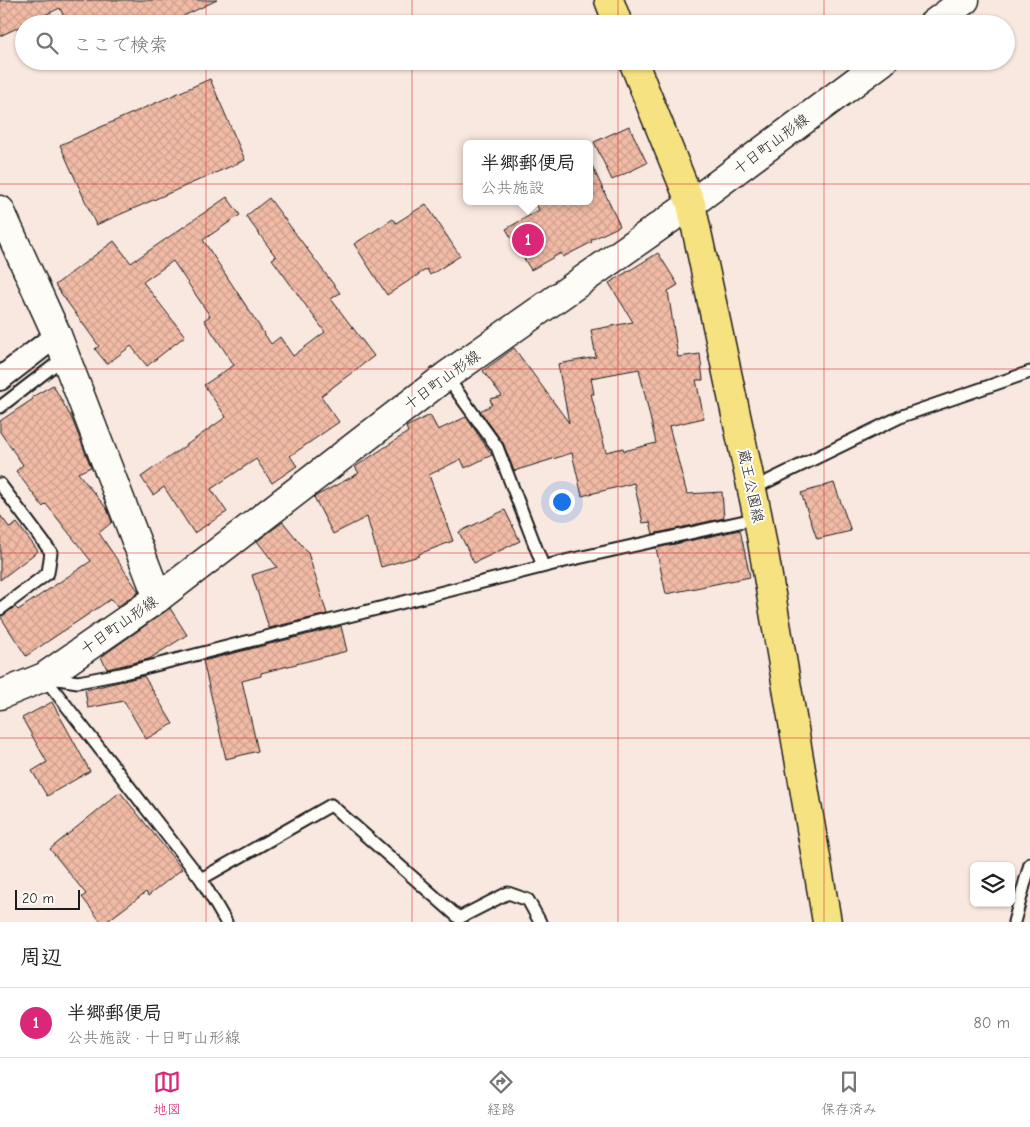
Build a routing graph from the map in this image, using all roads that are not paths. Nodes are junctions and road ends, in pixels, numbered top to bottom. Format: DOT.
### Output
graph roads {
  1 [pos="609,0"];
  2 [pos="965,0"];
  3 [pos="615,15"];
  4 [pos="945,15"];
  5 [pos="637,70"];
  6 [pos="871,70"];
  7 [pos="691,204"];
  8 [pos="0,210"];
  9 [pos="61,346"];
  10 [pos="1030,372"];
  11 [pos="446,376"];
  12 [pos="0,379"];
  13 [pos="0,407"];
  14 [pos="0,484"];
  15 [pos="752,489"];
  16 [pos="758,518"];
  17 [pos="543,566"];
  18 [pos="158,598"];
  19 [pos="0,609"];
  20 [pos="44,677"];
  21 [pos="0,695"];
  22 [pos="1030,864"];
  23 [pos="201,879"];
  24 [pos="226,922"];
  25 [pos="540,922"];
  26 [pos="827,922"];
  27 [pos="1014,922"];
  1 -- 3 [label="main road"];
  2 -- 4 [label="main road"];
  5 -- 7 [label="main road, 蔵王公園線"];
  6 -- 7 [label="main road, 十日町山形線"];
  7 -- 11 [label="main road, 十日町山形線"];
  7 -- 15 [label="main road, 蔵王公園線"];
  8 -- 9 [label="main road"];
  9 -- 12 [label="street"];
  9 -- 13 [label="lane"];
  9 -- 18 [label="main road"];
  10 -- 15 [label="lane"];
  11 -- 17 [label="lane"];
  11 -- 18 [label="main road, 十日町山形線"];
  14 -- 19 [label="lane"];
  15 -- 16 [label="main road, 蔵王公園線"];
  16 -- 17 [label="lane"];
  16 -- 26 [label="main road, 蔵王公園線"];
  17 -- 20 [label="lane"];
  18 -- 20 [label="main road, 十日町山形線"];
  20 -- 21 [label="main road, 十日町山形線"];
  20 -- 23 [label="lane"];
  22 -- 27 [label="lane"];
  23 -- 24 [label="lane"];
  23 -- 25 [label="lane"];
}
